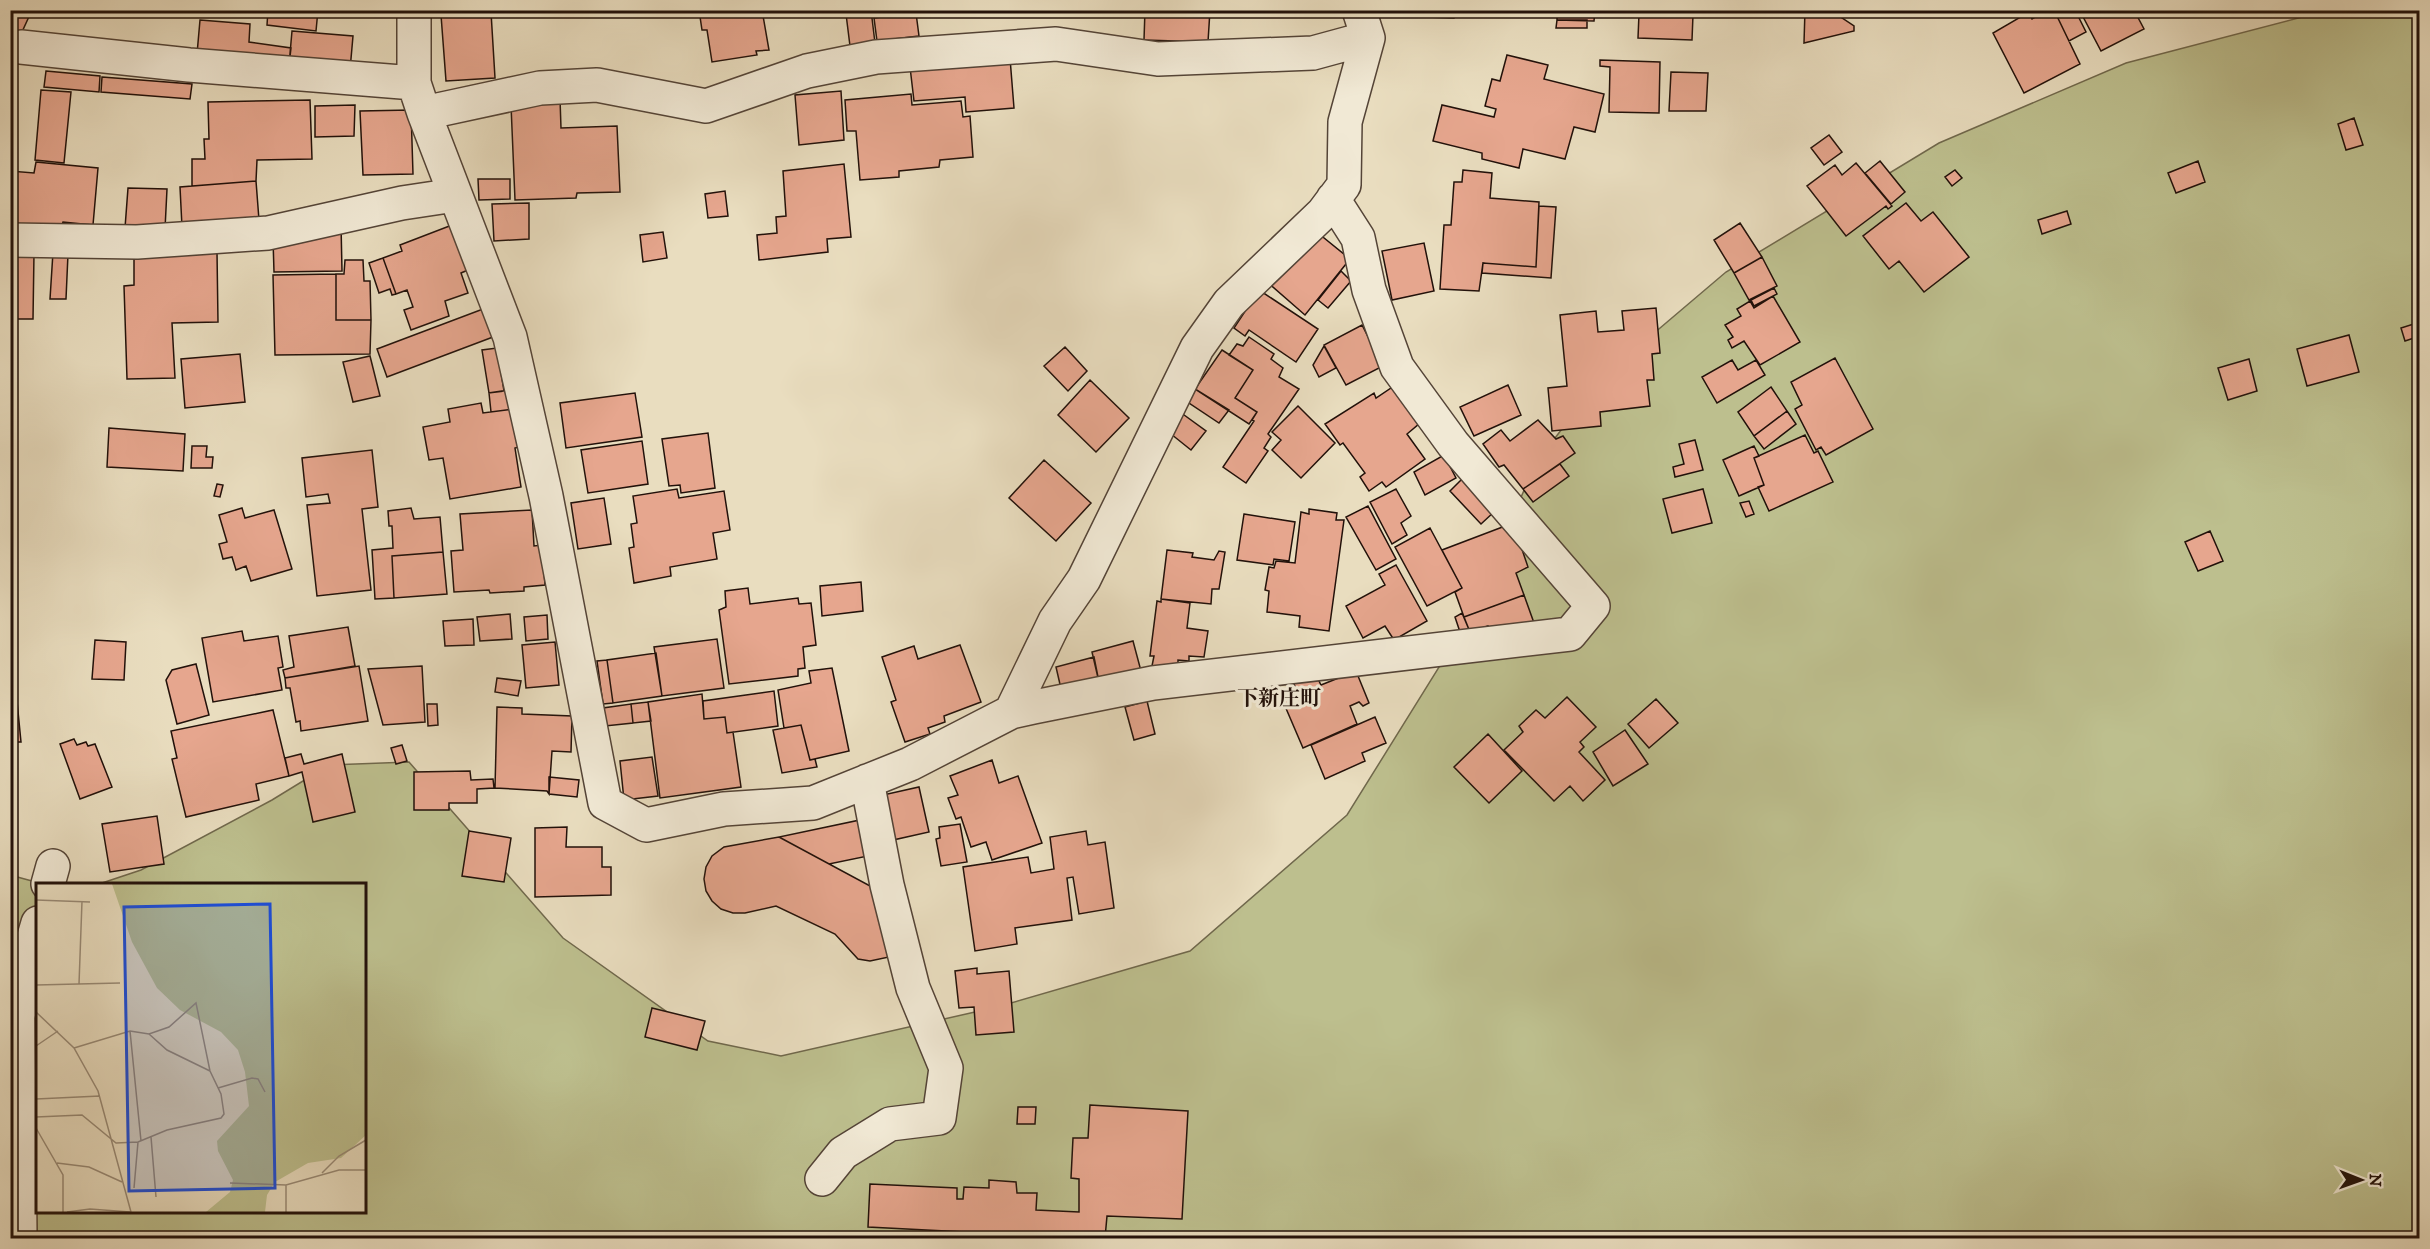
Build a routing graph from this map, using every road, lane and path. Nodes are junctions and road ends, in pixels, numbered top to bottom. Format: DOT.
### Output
graph roads {
  1 [pos="414,10"];
  2 [pos="1363,24"];
  3 [pos="21,47"];
  4 [pos="419,98"];
  5 [pos="455,195"];
  6 [pos="1333,199"];
  7 [pos="10,240"];
  8 [pos="1011,712"];
  9 [pos="867,781"];
  10 [pos="36,930"];
  11 [pos="822,1179"];
  12 [pos="20,1239"];
  1 -- 4 [label="street"];
  2 -- 4 [label="street"];
  2 -- 6 [label="street"];
  3 -- 4 [label="street"];
  4 -- 5 [label="street"];
  5 -- 7 [label="street"];
  5 -- 9 [label="street"];
  6 -- 8 [label="street"];
  6 -- 8 [label="street"];
  8 -- 9 [label="street"];
  9 -- 11 [label="street"];
  10 -- 12 [label="street"];
}
